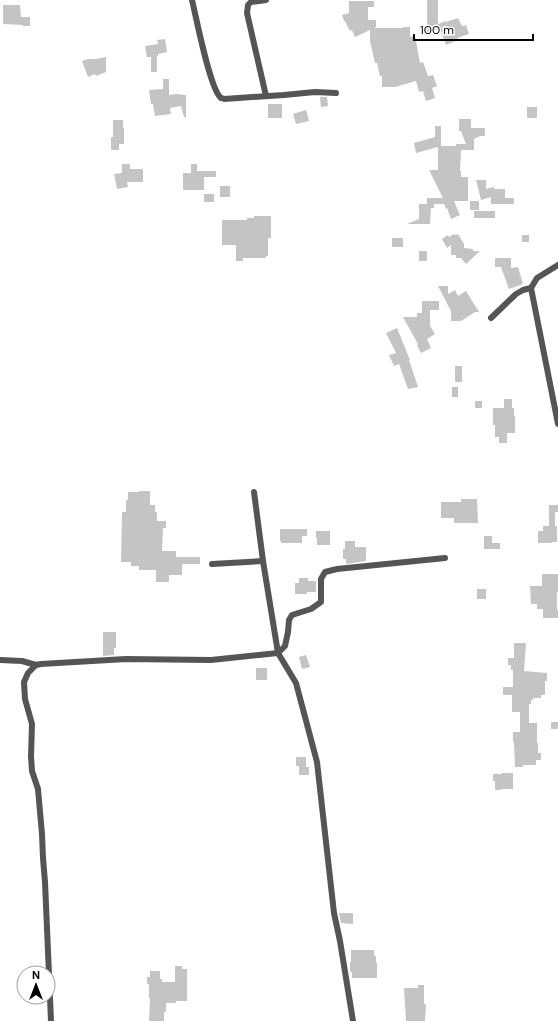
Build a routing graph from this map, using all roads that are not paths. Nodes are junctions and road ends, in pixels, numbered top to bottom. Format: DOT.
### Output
graph roads {
  1 [pos="192,0"];
  2 [pos="266,0"];
  3 [pos="336,93"];
  4 [pos="266,96"];
  5 [pos="558,265"];
  6 [pos="532,288"];
  7 [pos="491,318"];
  8 [pos="558,424"];
  9 [pos="254,492"];
  10 [pos="445,558"];
  11 [pos="263,561"];
  12 [pos="212,564"];
  13 [pos="278,653"];
  14 [pos="0,660"];
  15 [pos="36,665"];
  16 [pos="51,1021"];
  17 [pos="353,1021"];
  1 -- 4 [label="street"];
  2 -- 4 [label="street"];
  3 -- 4 [label="street"];
  5 -- 6 [label="street"];
  6 -- 7 [label="street"];
  6 -- 8 [label="street"];
  9 -- 11 [label="street"];
  10 -- 13 [label="street"];
  11 -- 12 [label="street"];
  11 -- 13 [label="street"];
  13 -- 15 [label="street"];
  13 -- 17 [label="street"];
  14 -- 15 [label="street"];
  15 -- 16 [label="street"];
}
